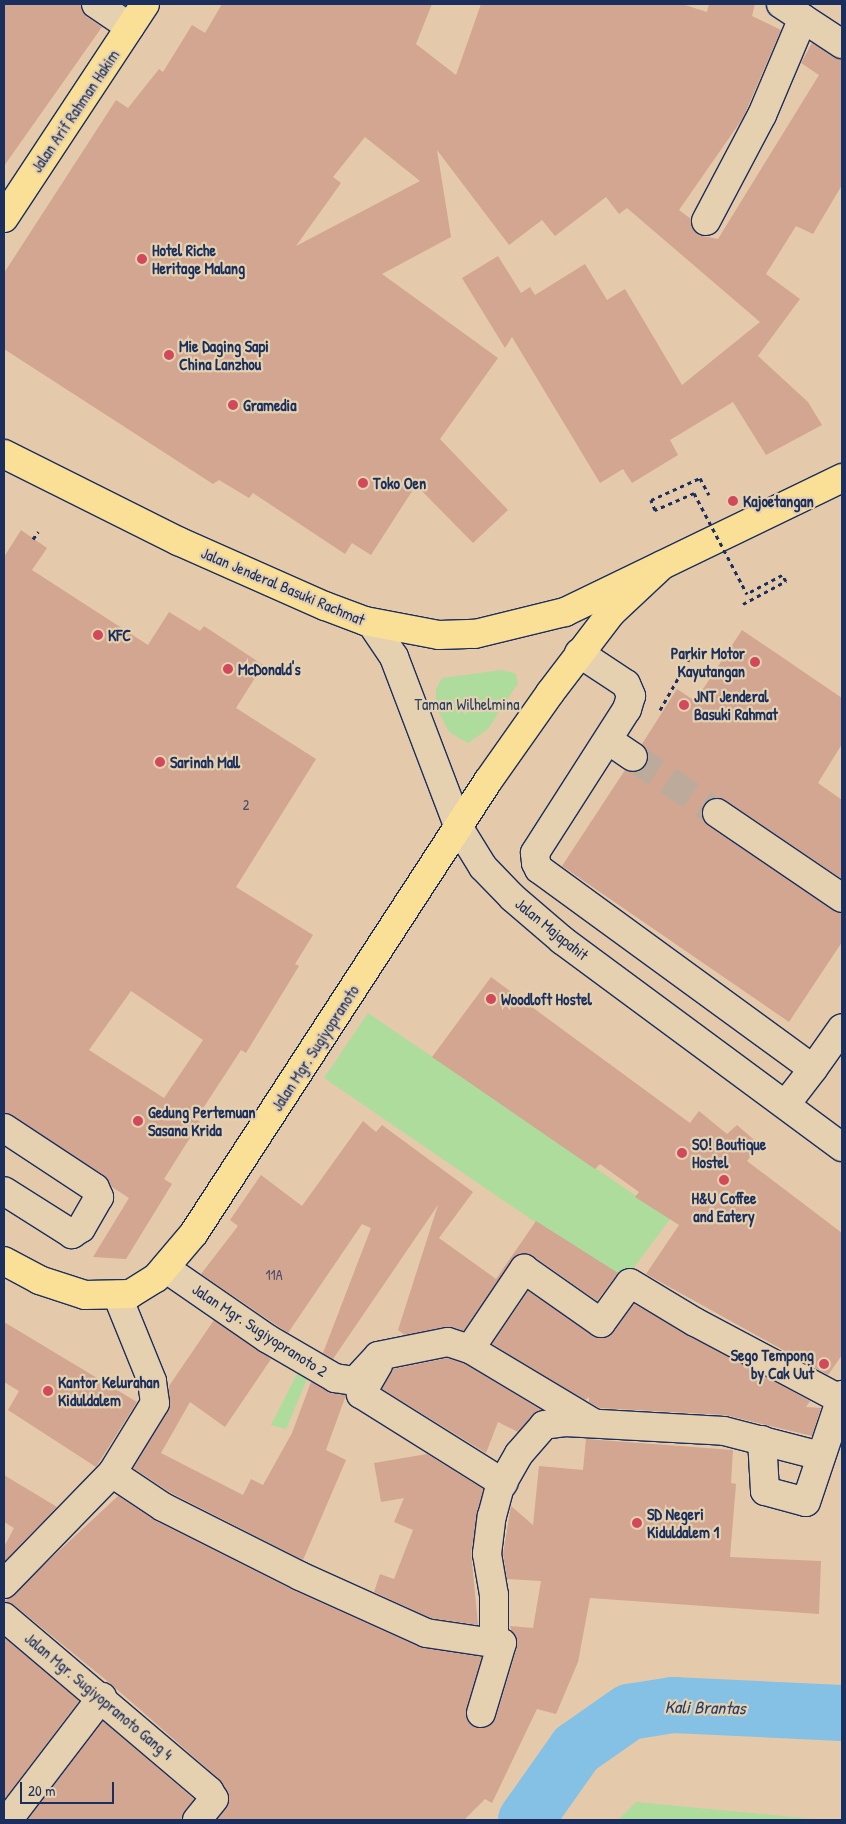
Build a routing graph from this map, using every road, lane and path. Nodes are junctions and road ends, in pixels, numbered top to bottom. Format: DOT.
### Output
graph roads {
  1 [pos="96,4"];
  2 [pos="145,4"];
  3 [pos="781,4"];
  4 [pos="803,18"];
  5 [pos="130,27"];
  6 [pos="842,44"];
  7 [pos="4,218"];
  8 [pos="706,221"];
  9 [pos="4,454"];
  10 [pos="4,475"];
  11 [pos="842,478"];
  12 [pos="709,495"];
  13 [pos="89,497"];
  14 [pos="38,532"];
  15 [pos="33,539"];
  16 [pos="661,566"];
  17 [pos="743,604"];
  18 [pos="372,623"];
  19 [pos="579,653"];
  20 [pos="608,740"];
  21 [pos="633,757"];
  22 [pos="717,813"];
  23 [pos="459,828"];
  24 [pos="842,898"];
  25 [pos="842,1028"];
  26 [pos="813,1069"];
  27 [pos="786,1104"];
  28 [pos="4,1128"];
  29 [pos="837,1141"];
  30 [pos="4,1191"];
  31 [pos="4,1261"];
  32 [pos="165,1268"];
  33 [pos="117,1295"];
  34 [pos="470,1349"];
  35 [pos="384,1356"];
  36 [pos="841,1397"];
  37 [pos="596,1424"];
  38 [pos="762,1440"];
  39 [pos="820,1456"];
  40 [pos="112,1473"];
  41 [pos="503,1483"];
  42 [pos="4,1584"];
  43 [pos="4,1617"];
  44 [pos="494,1643"];
  45 [pos="102,1697"];
  46 [pos="481,1713"];
  47 [pos="8,1820"];
  48 [pos="197,1820"];
  1 -- 5 [label="street"];
  2 -- 5 [label="main road, Jalan Arif Rahman Hakim"];
  3 -- 4 [label="street"];
  4 -- 6 [label="street"];
  4 -- 8 [label="street"];
  5 -- 7 [label="main road, Jalan Arif Rahman Hakim"];
  9 -- 13 [label="main road, Jalan Jenderal Basuki Rachmat"];
  10 -- 13 [label="main road"];
  11 -- 16 [label="main road, Jalan Jenderal Basuki Rachmat"];
  12 -- 17 [label="path, bridge"];
  13 -- 18 [label="main road, Jalan Jenderal Basuki Rachmat"];
  14 -- 15 [label="path"];
  16 -- 18 [label="main road, Jalan Jenderal Basuki Rachmat"];
  16 -- 19 [label="main road, Jalan Jenderal Basuki Rachmat"];
  18 -- 23 [label="street, Jalan Majapahit"];
  19 -- 20 [label="street"];
  19 -- 23 [label="main road, Jalan Jenderal Basuki Rachmat"];
  20 -- 21 [label="street"];
  20 -- 26 [label="street"];
  22 -- 24 [label="street"];
  23 -- 27 [label="street, Jalan Majapahit"];
  23 -- 32 [label="main road, Jalan Mgr. Sugiyopranoto"];
  25 -- 26 [label="street"];
  26 -- 27 [label="street"];
  27 -- 29 [label="street, Jalan Majapahit"];
  28 -- 30 [label="street"];
  31 -- 33 [label="main road, Jalan Mgr. Sugiyopranoto"];
  32 -- 33 [label="main road, Jalan Mgr. Sugiyopranoto"];
  32 -- 35 [label="street, Jalan Mgr. Sugiyopranoto 2"];
  33 -- 40 [label="street"];
  34 -- 35 [label="street, Jalan Mgr. Sugiyopranoto 2"];
  34 -- 36 [label="street"];
  34 -- 37 [label="street, Jalan Mgr. Sugiyopranoto 2"];
  35 -- 41 [label="street"];
  36 -- 39 [label="street"];
  37 -- 38 [label="street"];
  37 -- 41 [label="street"];
  38 -- 39 [label="street"];
  38 -- 39 [label="street"];
  40 -- 42 [label="street"];
  40 -- 44 [label="street"];
  41 -- 44 [label="street"];
  43 -- 45 [label="street, Jalan Mgr. Sugiyopranoto Gang 4"];
  44 -- 46 [label="street"];
  45 -- 47 [label="street"];
  45 -- 48 [label="street, Jalan Mgr. Sugiyopranoto Gang 4"];
}
